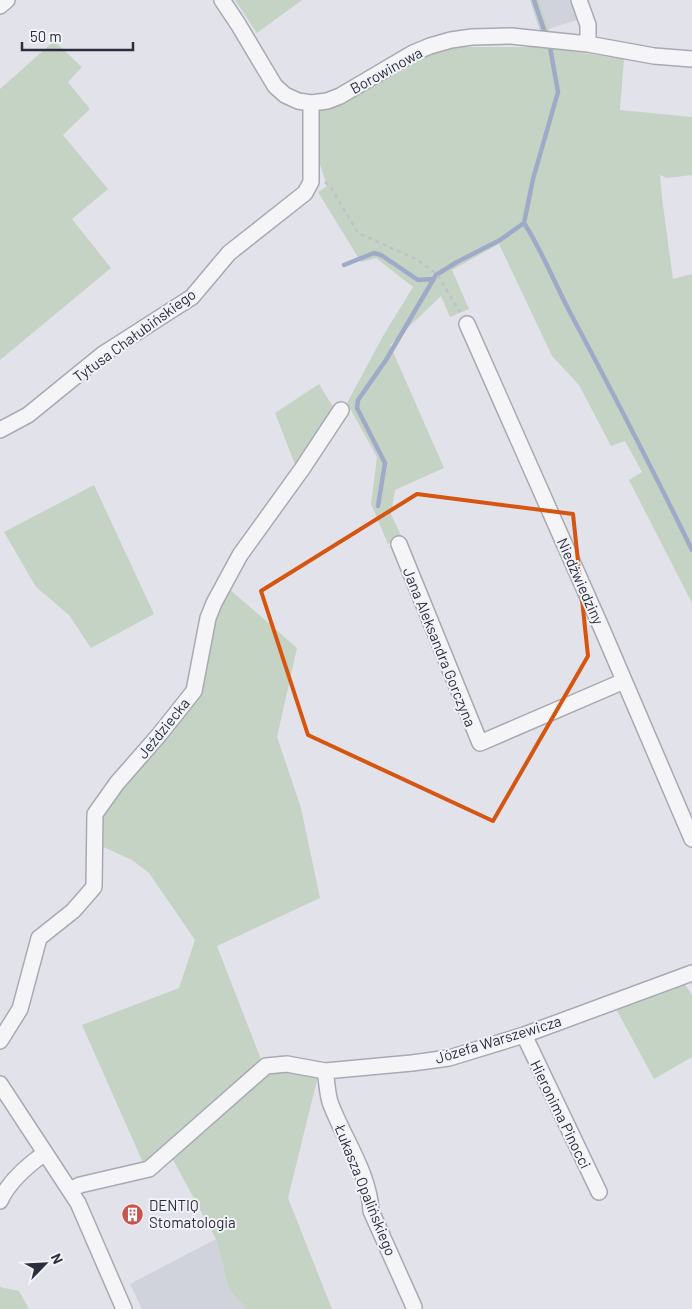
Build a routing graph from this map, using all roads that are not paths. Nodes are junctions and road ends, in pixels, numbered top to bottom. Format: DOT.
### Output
graph roads {
  1 [pos="7,0"];
  2 [pos="222,0"];
  3 [pos="579,0"];
  4 [pos="0,6"];
  5 [pos="588,44"];
  6 [pos="692,58"];
  7 [pos="311,103"];
  8 [pos="467,324"];
  9 [pos="341,410"];
  10 [pos="0,430"];
  11 [pos="399,544"];
  12 [pos="624,681"];
  13 [pos="692,839"];
  14 [pos="692,973"];
  15 [pos="524,1035"];
  16 [pos="0,1041"];
  17 [pos="325,1071"];
  18 [pos="0,1084"];
  19 [pos="45,1153"];
  20 [pos="70,1190"];
  21 [pos="599,1192"];
  22 [pos="0,1201"];
  23 [pos="414,1307"];
  24 [pos="124,1309"];
  1 -- 4 [label="street"];
  2 -- 7 [label="street, Borowinowa"];
  3 -- 5 [label="street"];
  5 -- 6 [label="street, Borowinowa"];
  5 -- 7 [label="street, Borowinowa"];
  7 -- 10 [label="street, Tytusa Chałubińskiego"];
  8 -- 12 [label="street, Niedźwiedziny"];
  9 -- 16 [label="street, Jeździecka"];
  11 -- 12 [label="street, Jana Aleksandra Gorczyna"];
  12 -- 13 [label="street, Niedźwiedziny"];
  14 -- 15 [label="street, Józefa Warszewicza"];
  15 -- 17 [label="street, Józefa Warszewicza"];
  15 -- 21 [label="street, Hieronima Pinocci"];
  17 -- 20 [label="street, Józefa Warszewicza"];
  17 -- 23 [label="street, Łukasza Opalińskiego"];
  18 -- 19 [label="street"];
  19 -- 20 [label="street"];
  19 -- 22 [label="street"];
  20 -- 24 [label="street"];
}
